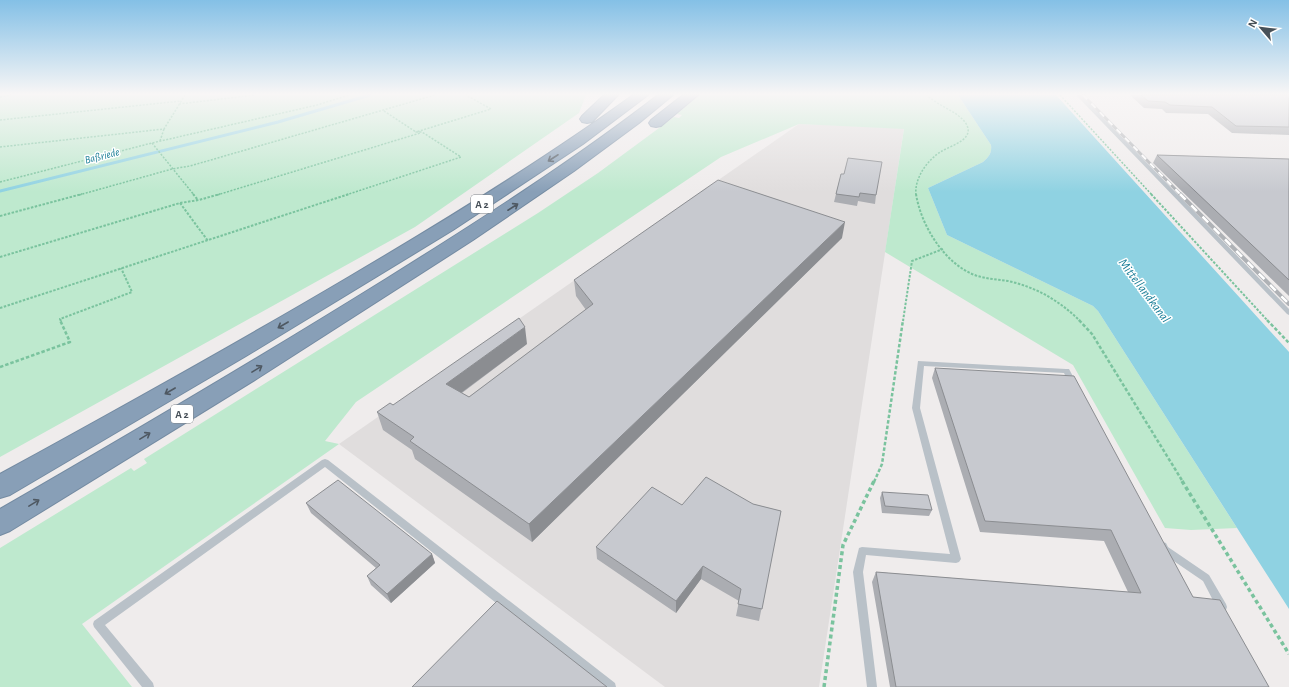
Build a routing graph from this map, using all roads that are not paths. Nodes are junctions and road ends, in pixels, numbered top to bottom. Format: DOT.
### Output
graph roads {
  1 [pos="574,127"];
  2 [pos="598,127"];
  3 [pos="635,127"];
  4 [pos="651,127"];
  5 [pos="1108,127"];
  6 [pos="643,134"];
  7 [pos="586,174"];
  8 [pos="362,303"];
  9 [pos="316,306"];
  10 [pos="1289,313"];
  11 [pos="1077,391"];
  12 [pos="0,487"];
  13 [pos="0,523"];
  14 [pos="1157,536"];
  15 [pos="1225,612"];
  16 [pos="148,687"];
  17 [pos="611,687"];
  18 [pos="872,687"];
  1 -- 9 [label="highway"];
  2 -- 9 [label="highway, A 2, one-way"];
  8 -- 3 [label="highway, A 2, one-way"];
  4 -- 6 [label="highway"];
  5 -- 10 [label="lane"];
  7 -- 8 [label="highway"];
  13 -- 8 [label="highway, A 2, one-way"];
  9 -- 12 [label="highway, A 2, one-way"];
  11 -- 18 [label="lane"];
  14 -- 15 [label="lane"];
  16 -- 17 [label="lane"];
}
